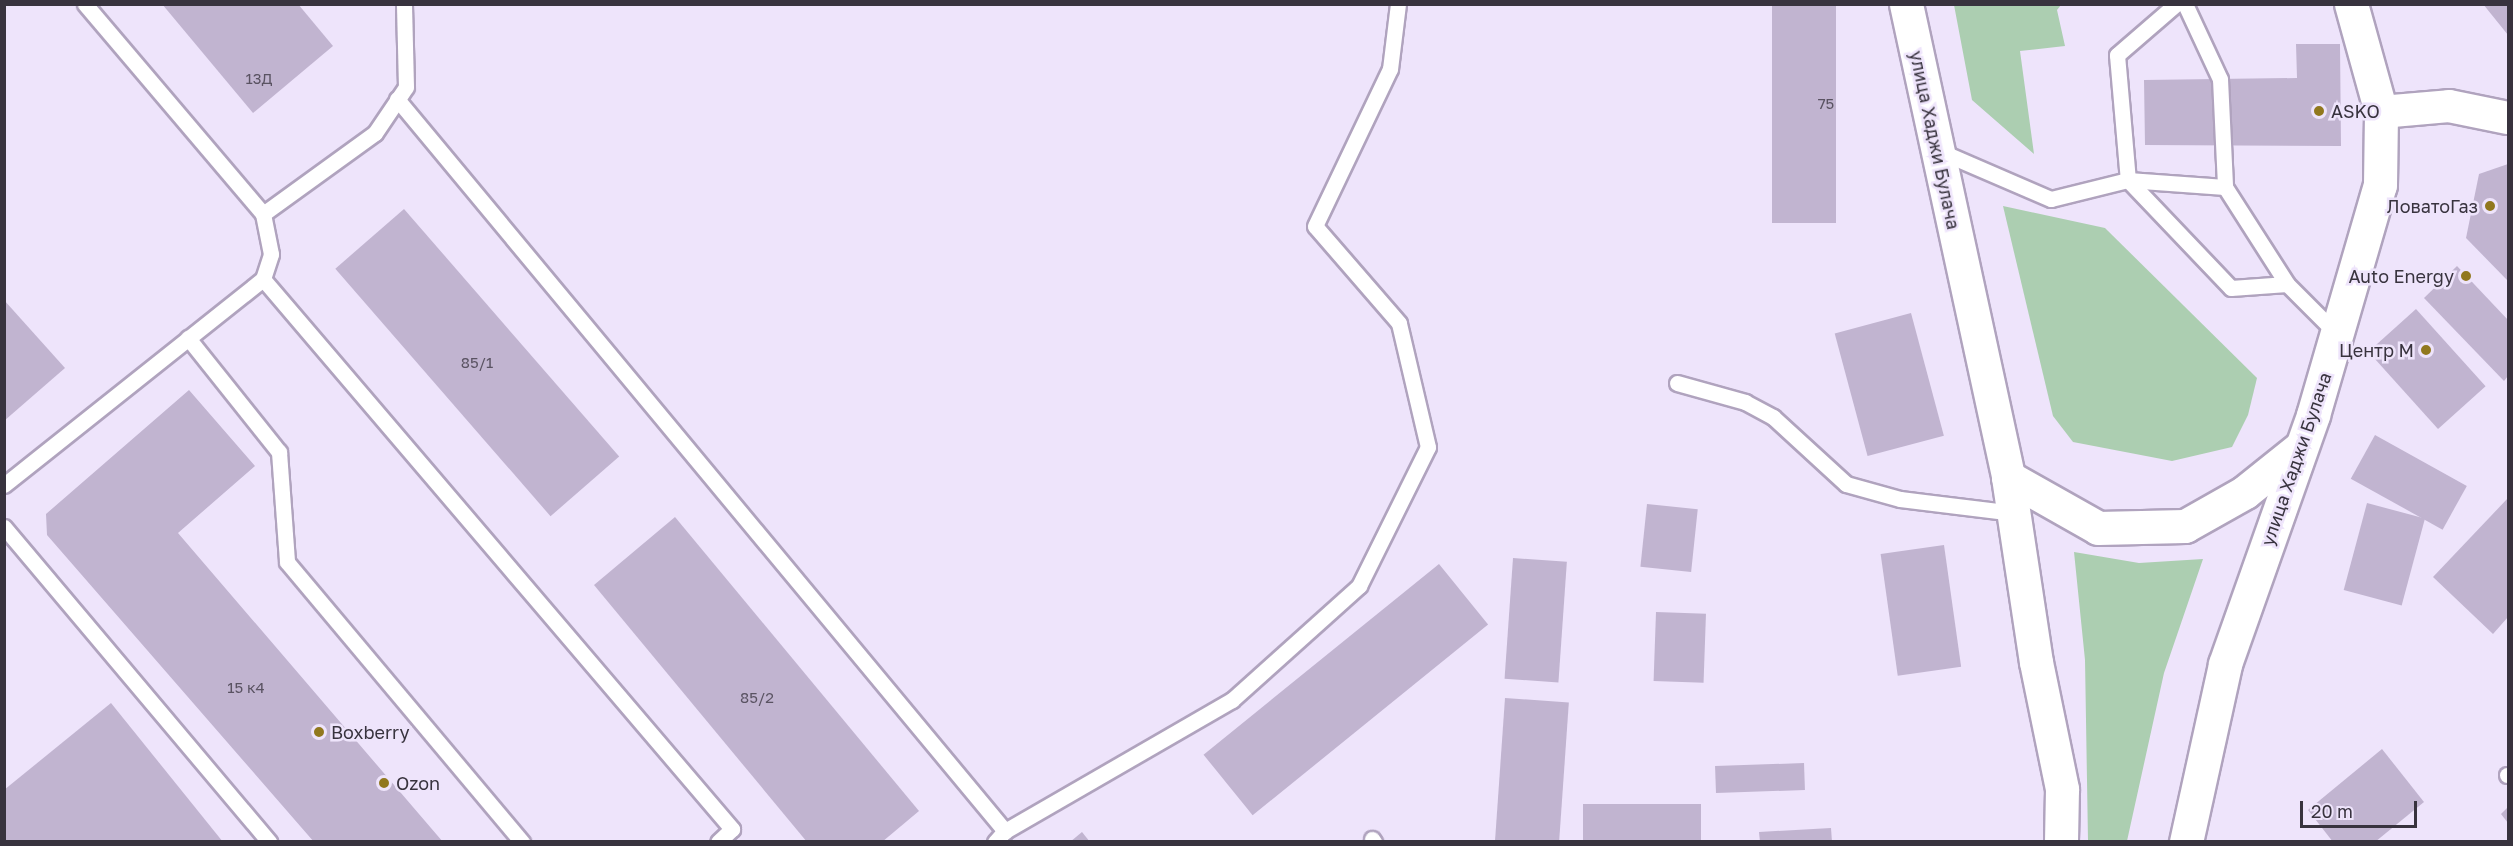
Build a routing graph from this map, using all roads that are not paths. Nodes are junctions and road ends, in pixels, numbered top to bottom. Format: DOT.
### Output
graph roads {
  1 [pos="85,4"];
  2 [pos="404,4"];
  3 [pos="1398,4"];
  4 [pos="1906,4"];
  5 [pos="2176,4"];
  6 [pos="2185,4"];
  7 [pos="2351,4"];
  8 [pos="397,99"];
  9 [pos="2381,112"];
  10 [pos="2508,118"];
  11 [pos="1937,150"];
  12 [pos="2128,180"];
  13 [pos="2224,187"];
  14 [pos="263,214"];
  15 [pos="263,279"];
  16 [pos="2287,284"];
  17 [pos="2337,334"];
  18 [pos="188,338"];
  19 [pos="1677,383"];
  20 [pos="2300,448"];
  21 [pos="2008,477"];
  22 [pos="4,484"];
  23 [pos="2014,513"];
  24 [pos="4,526"];
  25 [pos="1000,836"];
  26 [pos="269,842"];
  27 [pos="522,842"];
  28 [pos="718,842"];
  29 [pos="2061,842"];
  30 [pos="2186,842"];
  1 -- 14 [label="lane"];
  2 -- 8 [label="lane"];
  3 -- 25 [label="lane"];
  4 -- 11 [label="main road, улица Хаджи Булача"];
  5 -- 12 [label="lane"];
  6 -- 13 [label="lane"];
  7 -- 9 [label="main road, улица Хаджи Булача"];
  8 -- 14 [label="lane"];
  8 -- 25 [label="lane"];
  9 -- 10 [label="street"];
  9 -- 17 [label="main road, улица Хаджи Булача"];
  11 -- 12 [label="lane"];
  11 -- 21 [label="main road, улица Хаджи Булача"];
  12 -- 13 [label="lane"];
  12 -- 16 [label="lane"];
  13 -- 16 [label="lane"];
  14 -- 15 [label="lane"];
  15 -- 18 [label="lane"];
  15 -- 28 [label="lane"];
  16 -- 17 [label="lane"];
  17 -- 20 [label="main road, улица Хаджи Булача"];
  18 -- 22 [label="lane"];
  18 -- 27 [label="lane"];
  19 -- 23 [label="lane"];
  20 -- 21 [label="main road"];
  20 -- 30 [label="main road, улица Хаджи Булача"];
  21 -- 23 [label="main road, улица Хаджи Булача"];
  23 -- 29 [label="main road, улица Хаджи Булача"];
  24 -- 26 [label="lane"];
}
